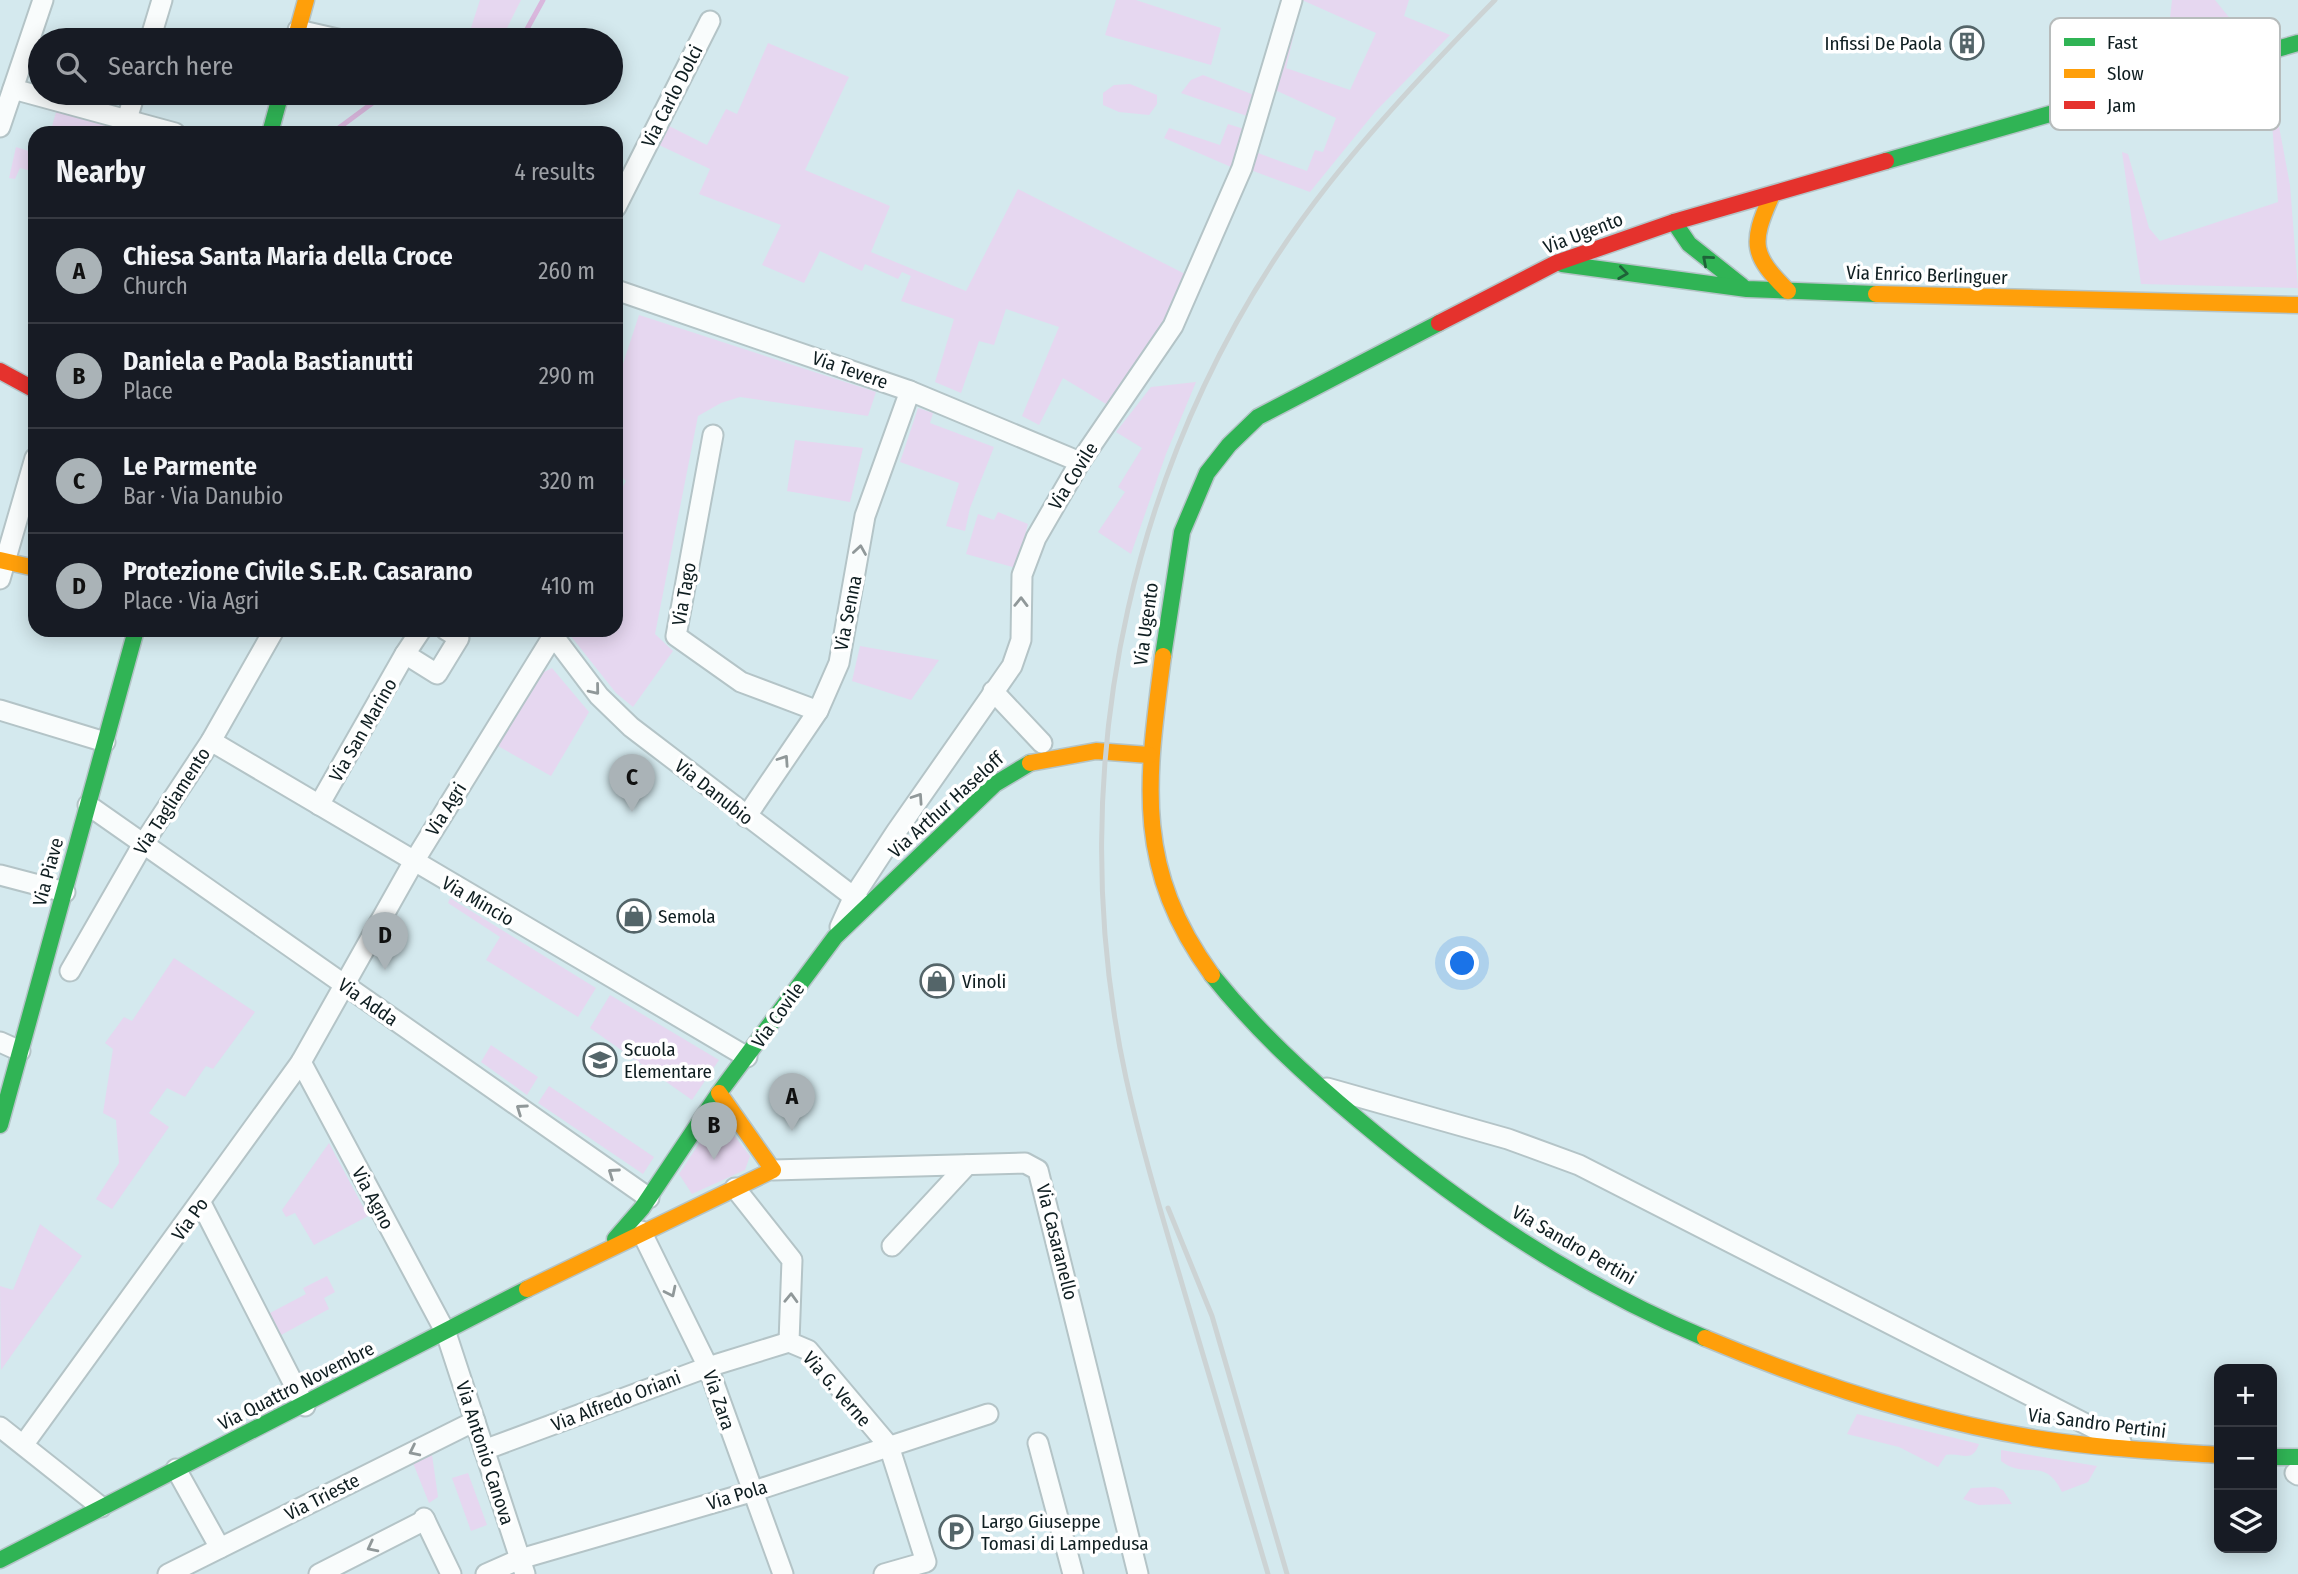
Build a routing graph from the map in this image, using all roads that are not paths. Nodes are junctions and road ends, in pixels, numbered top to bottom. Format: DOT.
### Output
graph roads {
  1 [pos="43,0"];
  2 [pos="162,0"];
  3 [pos="306,0"];
  4 [pos="1292,0"];
  5 [pos="710,21"];
  6 [pos="34,28"];
  7 [pos="154,28"];
  8 [pos="298,28"];
  9 [pos="2298,43"];
  10 [pos="28,44"];
  11 [pos="2280,48"];
  12 [pos="13,89"];
  13 [pos="28,94"];
  14 [pos="60,105"];
  15 [pos="131,105"];
  16 [pos="278,105"];
  17 [pos="2050,116"];
  18 [pos="122,126"];
  19 [pos="125,126"];
  20 [pos="272,126"];
  21 [pos="0,127"];
  22 [pos="623,193"];
  23 [pos="1772,197"];
  24 [pos="1674,222"];
  25 [pos="1556,264"];
  26 [pos="1747,289"];
  27 [pos="1788,291"];
  28 [pos="623,292"];
  29 [pos="2298,304"];
  30 [pos="0,371"];
  31 [pos="28,386"];
  32 [pos="910,391"];
  33 [pos="713,435"];
  34 [pos="1080,462"];
  35 [pos="28,481"];
  36 [pos="2,567"];
  37 [pos="28,568"];
  38 [pos="134,637"];
  39 [pos="270,637"];
  40 [pos="416,637"];
  41 [pos="456,637"];
  42 [pos="549,637"];
  43 [pos="554,637"];
  44 [pos="405,654"];
  45 [pos="993,691"];
  46 [pos="0,710"];
  47 [pos="818,711"];
  48 [pos="104,741"];
  49 [pos="211,741"];
  50 [pos="1042,743"];
  51 [pos="1149,755"];
  52 [pos="88,805"];
  53 [pos="320,805"];
  54 [pos="746,817"];
  55 [pos="143,844"];
  56 [pos="413,863"];
  57 [pos="0,875"];
  58 [pos="65,892"];
  59 [pos="860,901"];
  60 [pos="835,937"];
  61 [pos="70,971"];
  62 [pos="345,986"];
  63 [pos="0,1042"];
  64 [pos="20,1051"];
  65 [pos="747,1057"];
  66 [pos="301,1062"];
  67 [pos="1318,1085"];
  68 [pos="719,1093"];
  69 [pos="0,1125"];
  70 [pos="967,1165"];
  71 [pos="773,1170"];
  72 [pos="665,1173"];
  73 [pos="735,1188"];
  74 [pos="649,1198"];
  75 [pos="683,1200"];
  76 [pos="201,1203"];
  77 [pos="641,1231"];
  78 [pos="892,1246"];
  79 [pos="609,1247"];
  80 [pos="446,1333"];
  81 [pos="789,1342"];
  82 [pos="708,1367"];
  83 [pos="305,1406"];
  84 [pos="988,1414"];
  85 [pos="475,1421"];
  86 [pos="0,1427"];
  87 [pos="1038,1443"];
  88 [pos="24,1444"];
  89 [pos="889,1446"];
  90 [pos="484,1450"];
  91 [pos="2145,1452"];
  92 [pos="2214,1455"];
  93 [pos="2277,1459"];
  94 [pos="2297,1468"];
  95 [pos="176,1469"];
  96 [pos="751,1492"];
  97 [pos="101,1507"];
  98 [pos="220,1548"];
  99 [pos="0,1560"];
  100 [pos="522,1566"];
  101 [pos="168,1574"];
  102 [pos="319,1574"];
  103 [pos="451,1574"];
  104 [pos="486,1574"];
  105 [pos="783,1574"];
  106 [pos="884,1574"];
  107 [pos="1073,1574"];
  108 [pos="1138,1574"];
  1 -- 6 [label="street"];
  2 -- 7 [label="street"];
  3 -- 8 [label="street"];
  4 -- 34 [label="street, Via Covile"];
  5 -- 22 [label="street, Via Carlo Dolci"];
  9 -- 11 [label="street, Via Ugento"];
  10 -- 12 [label="street"];
  12 -- 13 [label="street"];
  12 -- 21 [label="street"];
  14 -- 18 [label="street"];
  15 -- 19 [label="street"];
  16 -- 20 [label="street"];
  17 -- 23 [label="street, Via Ugento"];
  23 -- 24 [label="street, Via Ugento"];
  23 -- 27 [label="street"];
  24 -- 25 [label="street, Via Ugento"];
  26 -- 24 [label="street, one-way"];
  25 -- 26 [label="street, Via Enrico Berlinguer, one-way"];
  25 -- 51 [label="street, Via Ugento"];
  26 -- 27 [label="street, Via Enrico Berlinguer"];
  27 -- 29 [label="street, Via Enrico Berlinguer"];
  28 -- 32 [label="street, Via Tevere"];
  30 -- 31 [label="street"];
  32 -- 34 [label="street, Via Tevere"];
  47 -- 32 [label="street, Via Senna, one-way"];
  33 -- 47 [label="street, Via Tago"];
  45 -- 34 [label="street, Via Covile, one-way"];
  35 -- 36 [label="street"];
  36 -- 37 [label="street"];
  38 -- 48 [label="street, Via Piave"];
  39 -- 49 [label="street, Via Tagliamento"];
  40 -- 44 [label="street, Via San Marino"];
  41 -- 44 [label="street"];
  42 -- 56 [label="street, Via Agri"];
  43 -- 54 [label="street, Via Danubio, one-way"];
  44 -- 53 [label="street, Via San Marino"];
  45 -- 50 [label="street"];
  59 -- 45 [label="street, Via Covile, one-way"];
  46 -- 48 [label="street"];
  54 -- 47 [label="street, Via Senna, one-way"];
  48 -- 52 [label="street, Via Piave"];
  49 -- 53 [label="street, Via Mincio"];
  49 -- 55 [label="street, Via Tagliamento"];
  51 -- 59 [label="street, Via Arthur Haseloff"];
  51 -- 67 [label="street, Via Sandro Pertini"];
  52 -- 55 [label="street, Via Adda"];
  52 -- 58 [label="street, Via Piave"];
  53 -- 56 [label="street, Via Mincio"];
  54 -- 59 [label="street, Via Danubio"];
  55 -- 61 [label="street, Via Tagliamento"];
  55 -- 62 [label="street, Via Adda"];
  56 -- 62 [label="street, Via Agri"];
  56 -- 65 [label="street, Via Mincio"];
  57 -- 58 [label="street"];
  58 -- 64 [label="street, Via Piave"];
  59 -- 60 [label="street, Via Covile"];
  60 -- 65 [label="street, Via Covile"];
  62 -- 66 [label="street, Via Po"];
  74 -- 62 [label="street, Via Adda, one-way"];
  63 -- 64 [label="street"];
  64 -- 69 [label="street, Via Piave"];
  65 -- 68 [label="street, Via Covile"];
  66 -- 76 [label="street, Via Po"];
  66 -- 80 [label="street, Via Agno"];
  67 -- 91 [label="street"];
  67 -- 91 [label="street, Via Sandro Pertini"];
  68 -- 71 [label="street"];
  68 -- 72 [label="street, Via Covile"];
  70 -- 71 [label="street, Via Casaranello"];
  70 -- 78 [label="street"];
  70 -- 108 [label="street, Via Casaranello"];
  71 -- 73 [label="street, Via Quattro Novembre"];
  72 -- 74 [label="street, Via Quattro Novembre"];
  72 -- 75 [label="street"];
  73 -- 75 [label="street, Via Quattro Novembre"];
  81 -- 73 [label="street, Via G. Verne, one-way"];
  74 -- 79 [label="street, Via Quattro Novembre"];
  75 -- 77 [label="street, Via Quattro Novembre"];
  76 -- 83 [label="street"];
  76 -- 88 [label="street, Via Po"];
  77 -- 79 [label="street, Via Quattro Novembre"];
  77 -- 82 [label="street, Via Zara, one-way"];
  79 -- 80 [label="street, Via Quattro Novembre"];
  80 -- 83 [label="street, Via Quattro Novembre"];
  80 -- 85 [label="street, Via Antonio Canova"];
  81 -- 82 [label="street, Via Alfredo Oriani"];
  81 -- 89 [label="street, Via G. Verne"];
  82 -- 90 [label="street, Via Alfredo Oriani"];
  82 -- 96 [label="street, Via Zara"];
  83 -- 95 [label="street, Via Quattro Novembre"];
  84 -- 89 [label="street, Via Pola"];
  85 -- 90 [label="street, Via Antonio Canova"];
  85 -- 98 [label="street, Via Trieste, one-way"];
  86 -- 88 [label="street"];
  87 -- 107 [label="street"];
  88 -- 97 [label="street"];
  89 -- 96 [label="street, Via Pola"];
  89 -- 106 [label="street, Via G. Verne"];
  90 -- 100 [label="street, Via Antonio Canova"];
  91 -- 92 [label="street, Via Sandro Pertini"];
  93 -- 94 [label="street"];
  95 -- 97 [label="street, Via Quattro Novembre"];
  95 -- 98 [label="street"];
  96 -- 100 [label="street, Via Pola"];
  96 -- 105 [label="street, Via Zara"];
  97 -- 99 [label="street, Via Quattro Novembre"];
  98 -- 101 [label="street, Via Trieste"];
  100 -- 104 [label="street, Via Pola"];
  103 -- 102 [label="street, one-way"];
}
